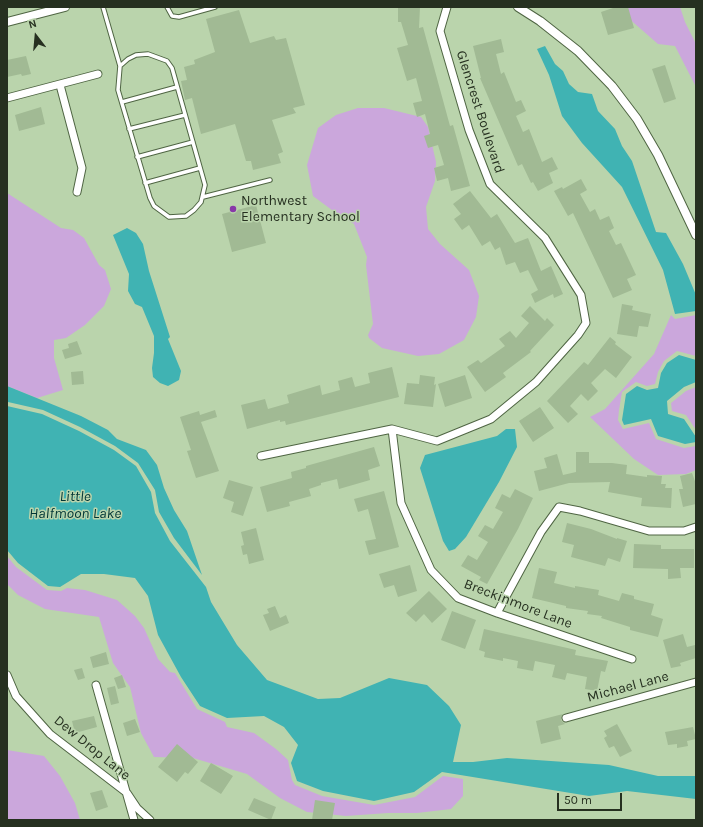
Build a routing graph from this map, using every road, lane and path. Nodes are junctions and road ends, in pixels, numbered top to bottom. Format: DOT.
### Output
graph roads {
  1 [pos="65,7"];
  2 [pos="104,7"];
  3 [pos="167,7"];
  4 [pos="215,7"];
  5 [pos="446,7"];
  6 [pos="518,7"];
  7 [pos="7,22"];
  8 [pos="120,66"];
  9 [pos="98,74"];
  10 [pos="60,85"];
  11 [pos="177,87"];
  12 [pos="7,98"];
  13 [pos="122,102"];
  14 [pos="185,115"];
  15 [pos="130,130"];
  16 [pos="193,142"];
  17 [pos="137,157"];
  18 [pos="200,168"];
  19 [pos="270,180"];
  20 [pos="145,183"];
  21 [pos="77,192"];
  22 [pos="203,197"];
  23 [pos="696,235"];
  24 [pos="392,429"];
  25 [pos="261,456"];
  26 [pos="696,527"];
  27 [pos="497,613"];
  28 [pos="632,659"];
  29 [pos="7,675"];
  30 [pos="696,682"];
  31 [pos="96,685"];
  32 [pos="566,718"];
  33 [pos="127,793"];
  34 [pos="134,820"];
  35 [pos="150,820"];
  1 -- 7 [label="street"];
  2 -- 8 [label="lane"];
  3 -- 4 [label="lane"];
  5 -- 24 [label="street, Glencrest Boulevard"];
  6 -- 23 [label="street"];
  8 -- 11 [label="lane"];
  8 -- 13 [label="lane"];
  9 -- 10 [label="street"];
  10 -- 12 [label="street"];
  10 -- 21 [label="street"];
  11 -- 13 [label="lane"];
  11 -- 14 [label="lane"];
  13 -- 15 [label="lane"];
  14 -- 15 [label="lane"];
  14 -- 16 [label="lane"];
  15 -- 17 [label="lane"];
  16 -- 17 [label="lane"];
  16 -- 18 [label="lane"];
  17 -- 20 [label="lane"];
  18 -- 20 [label="lane"];
  18 -- 22 [label="lane"];
  19 -- 22 [label="lane"];
  20 -- 22 [label="lane"];
  24 -- 25 [label="street, Glencrest Boulevard"];
  24 -- 27 [label="street, Breckinmore Lane"];
  26 -- 27 [label="street"];
  27 -- 28 [label="street, Breckinmore Lane"];
  29 -- 33 [label="street, Dew Drop Lane"];
  30 -- 32 [label="street, Michael Lane"];
  31 -- 33 [label="street"];
  33 -- 34 [label="street"];
  33 -- 35 [label="street, Dew Drop Lane"];
}
